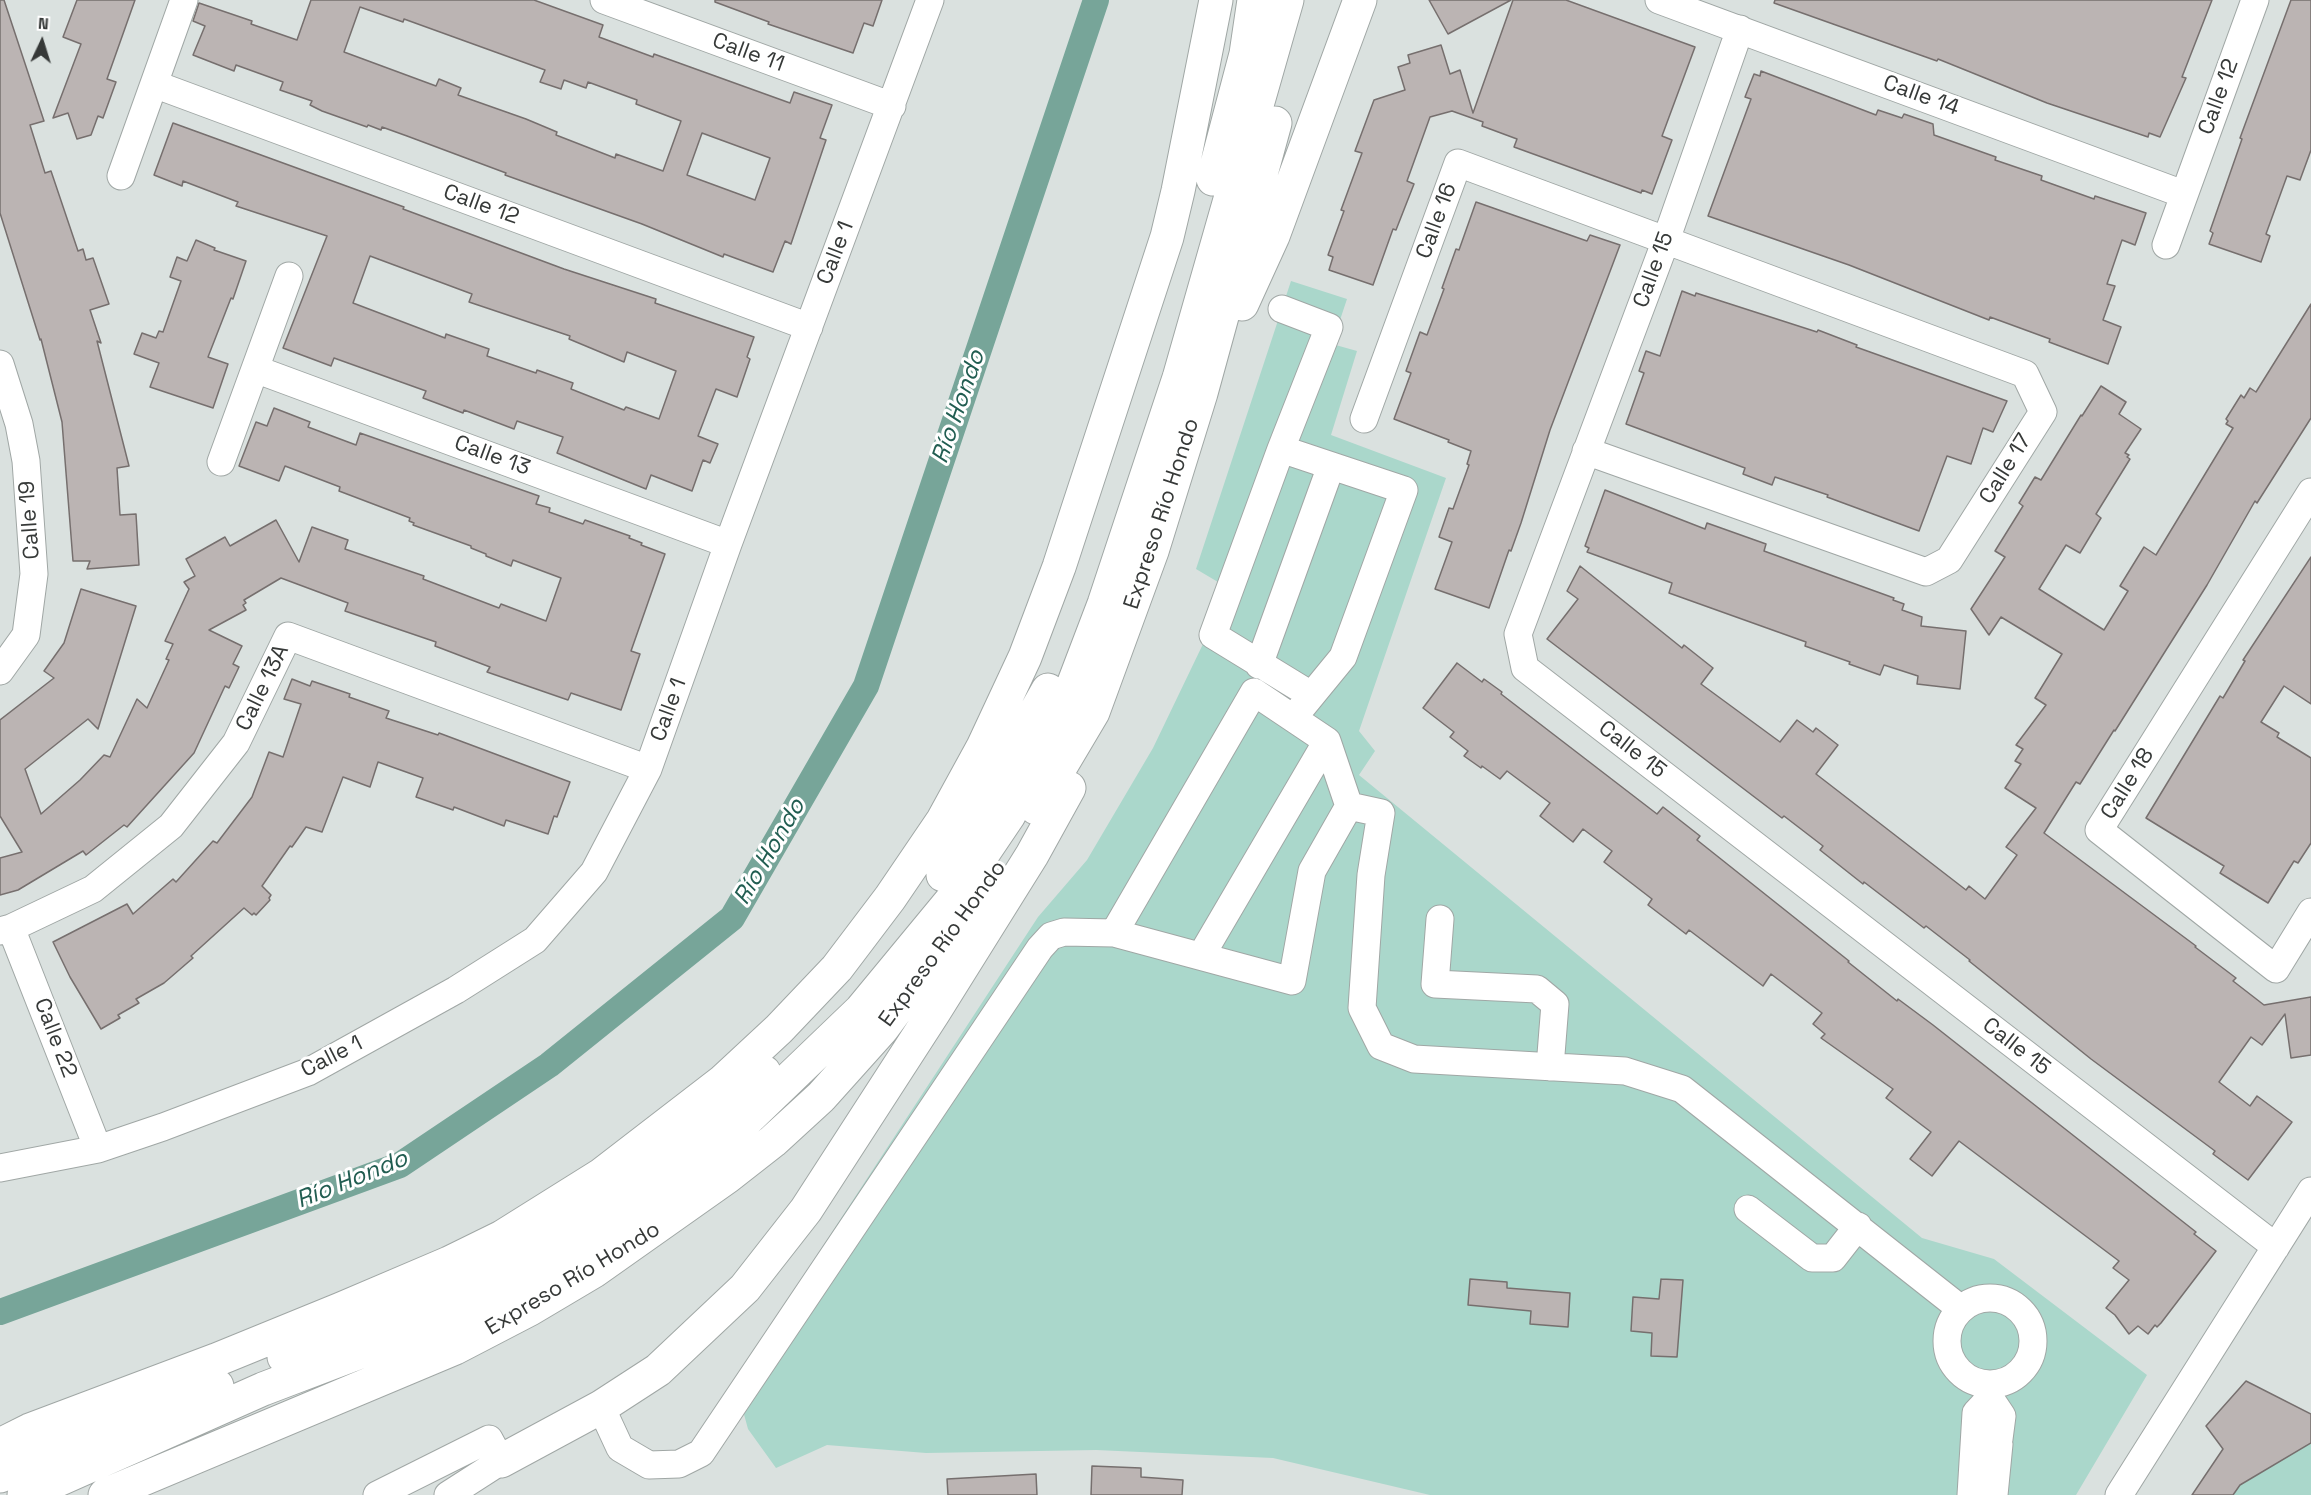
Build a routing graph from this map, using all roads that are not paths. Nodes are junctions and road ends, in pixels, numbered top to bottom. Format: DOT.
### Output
graph roads {
  1 [pos="184,0"];
  2 [pos="604,0"];
  3 [pos="930,0"];
  4 [pos="1215,0"];
  5 [pos="1254,0"];
  6 [pos="1287,0"];
  7 [pos="1309,0"];
  8 [pos="1360,0"];
  9 [pos="1659,0"];
  10 [pos="2255,0"];
  11 [pos="1740,29"];
  12 [pos="154,84"];
  13 [pos="892,106"];
  14 [pos="121,176"];
  15 [pos="2183,194"];
  16 [pos="1666,240"];
  17 [pos="2166,244"];
  18 [pos="289,276"];
  19 [pos="1282,309"];
  20 [pos="809,327"];
  21 [pos="0,364"];
  22 [pos="255,369"];
  23 [pos="1201,393"];
  24 [pos="1364,419"];
  25 [pos="1281,449"];
  26 [pos="1586,451"];
  27 [pos="221,462"];
  28 [pos="1331,466"];
  29 [pos="2311,492"];
  30 [pos="729,544"];
  31 [pos="1259,665"];
  32 [pos="0,671"];
  33 [pos="1311,695"];
  34 [pos="1093,712"];
  35 [pos="1293,718"];
  36 [pos="1327,741"];
  37 [pos="648,769"];
  38 [pos="1349,806"];
  39 [pos="2311,912"];
  40 [pos="1440,919"];
  41 [pos="6,929"];
  42 [pos="1114,933"];
  43 [pos="1201,956"];
  44 [pos="1551,1067"];
  45 [pos="98,1149"];
  46 [pos="2,1167"];
  47 [pos="2311,1191"];
  48 [pos="1748,1209"];
  49 [pos="1858,1226"];
  50 [pos="2276,1247"];
  51 [pos="1961,1309"];
  52 [pos="1991,1391"];
  53 [pos="601,1407"];
  54 [pos="15,1435"];
  55 [pos="0,1445"];
  56 [pos="495,1450"];
  57 [pos="0,1476"];
  58 [pos="24,1495"];
  59 [pos="105,1495"];
  60 [pos="377,1495"];
  61 [pos="448,1495"];
  62 [pos="1971,1495"];
  63 [pos="1994,1495"];
  64 [pos="2119,1495"];
  1 -- 12 [label="street"];
  2 -- 13 [label="street, Calle 11"];
  3 -- 13 [label="street, Calle 1"];
  4 -- 54 [label="highway"];
  5 -- 57 [label="highway"];
  6 -- 58 [label="highway"];
  7 -- 23 [label="highway, Expreso Río Hondo"];
  8 -- 23 [label="highway"];
  9 -- 11 [label="street, Calle 14"];
  10 -- 15 [label="street, Calle 12"];
  11 -- 15 [label="street, Calle 14"];
  11 -- 16 [label="street, Calle 15"];
  12 -- 14 [label="street"];
  12 -- 20 [label="street, Calle 12"];
  13 -- 20 [label="street, Calle 1"];
  15 -- 17 [label="street, Calle 12"];
  16 -- 24 [label="street, Calle 16"];
  16 -- 26 [label="street, Calle 15"];
  16 -- 26 [label="street, Calle 17"];
  18 -- 22 [label="street"];
  19 -- 25 [label="street"];
  20 -- 30 [label="street, Calle 1"];
  21 -- 32 [label="street, Calle 19"];
  22 -- 27 [label="street"];
  22 -- 30 [label="street, Calle 13"];
  23 -- 34 [label="highway, Expreso Río Hondo"];
  25 -- 28 [label="street"];
  25 -- 31 [label="street"];
  26 -- 50 [label="street, Calle 15"];
  28 -- 31 [label="street"];
  28 -- 33 [label="street"];
  29 -- 39 [label="street, Calle 18"];
  30 -- 37 [label="street, Calle 1"];
  31 -- 33 [label="street"];
  33 -- 35 [label="street"];
  34 -- 53 [label="highway"];
  34 -- 59 [label="highway, Expreso Río Hondo"];
  35 -- 36 [label="street"];
  35 -- 42 [label="street"];
  36 -- 38 [label="street"];
  36 -- 43 [label="street"];
  37 -- 41 [label="street, Calle 13A"];
  37 -- 45 [label="street, Calle 1"];
  38 -- 43 [label="street"];
  38 -- 44 [label="street"];
  40 -- 44 [label="street"];
  41 -- 45 [label="street, Calle 22"];
  42 -- 43 [label="street"];
  42 -- 53 [label="street"];
  44 -- 49 [label="street"];
  45 -- 46 [label="street, Calle 1"];
  47 -- 50 [label="street"];
  48 -- 49 [label="street"];
  49 -- 51 [label="street"];
  50 -- 64 [label="street"];
  51 -- 52 [label="street"];
  51 -- 52 [label="street"];
  52 -- 62 [label="street"];
  52 -- 63 [label="street"];
  53 -- 56 [label="highway"];
  54 -- 55 [label="highway"];
  56 -- 60 [label="street"];
  56 -- 61 [label="street"];
}
